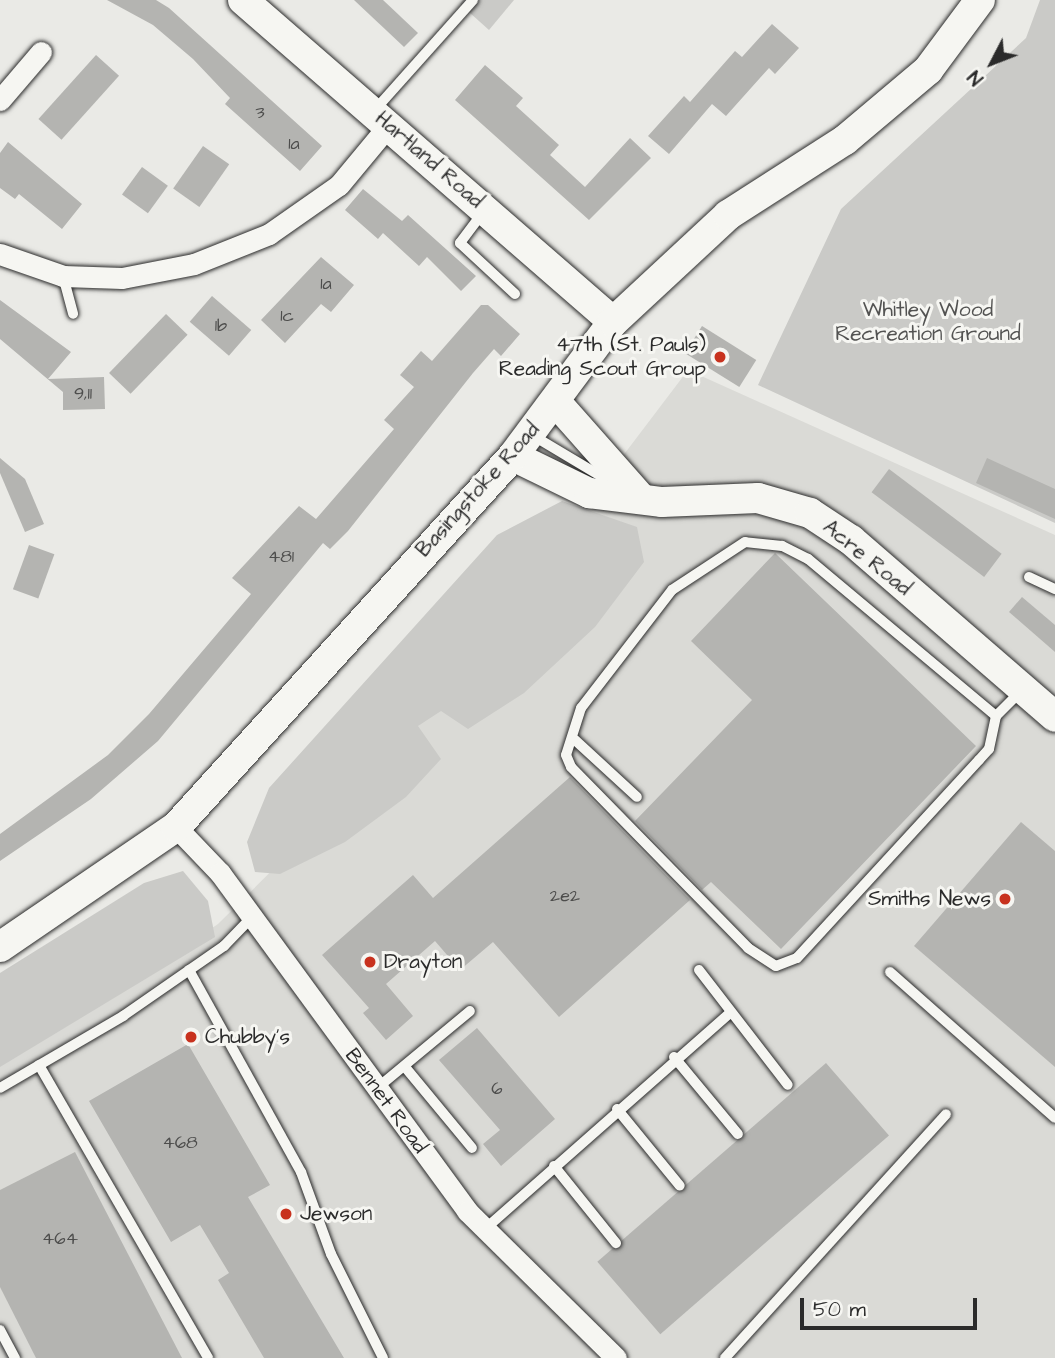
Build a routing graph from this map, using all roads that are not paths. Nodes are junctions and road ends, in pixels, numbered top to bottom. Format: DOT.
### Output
graph roads {
  1 [pos="243,0"];
  2 [pos="473,0"];
  3 [pos="979,0"];
  4 [pos="41,52"];
  5 [pos="0,100"];
  6 [pos="381,119"];
  7 [pos="486,209"];
  8 [pos="0,254"];
  9 [pos="63,276"];
  10 [pos="515,294"];
  11 [pos="73,314"];
  12 [pos="613,322"];
  13 [pos="555,401"];
  14 [pos="522,445"];
  15 [pos="639,496"];
  16 [pos="1029,577"];
  17 [pos="1055,589"];
  18 [pos="1023,689"];
  19 [pos="996,716"];
  20 [pos="1055,717"];
  21 [pos="575,740"];
  22 [pos="637,797"];
  23 [pos="176,827"];
  24 [pos="252,917"];
  25 [pos="0,947"];
  26 [pos="189,970"];
  27 [pos="699,970"];
  28 [pos="890,972"];
  29 [pos="470,1011"];
  30 [pos="729,1014"];
  31 [pos="674,1057"];
  32 [pos="39,1065"];
  33 [pos="405,1067"];
  34 [pos="788,1084"];
  35 [pos="0,1088"];
  36 [pos="376,1089"];
  37 [pos="617,1109"];
  38 [pos="946,1114"];
  39 [pos="1055,1118"];
  40 [pos="738,1134"];
  41 [pos="472,1147"];
  42 [pos="554,1166"];
  43 [pos="680,1186"];
  44 [pos="485,1229"];
  45 [pos="616,1243"];
  46 [pos="0,1330"];
  47 [pos="15,1358"];
  48 [pos="208,1358"];
  49 [pos="383,1358"];
  50 [pos="616,1358"];
  51 [pos="725,1358"];
  1 -- 6 [label="main road, Hartland Road"];
  2 -- 6 [label="lane"];
  3 -- 12 [label="main road, Basingstoke Road"];
  4 -- 5 [label="street"];
  6 -- 7 [label="main road, Hartland Road"];
  6 -- 9 [label="street"];
  7 -- 10 [label="lane"];
  7 -- 12 [label="main road, Hartland Road"];
  8 -- 9 [label="street"];
  9 -- 11 [label="lane"];
  12 -- 13 [label="main road, Basingstoke Road"];
  13 -- 14 [label="main road, Basingstoke Road"];
  13 -- 15 [label="main road"];
  14 -- 15 [label="main road, Acre Road"];
  14 -- 23 [label="main road, Basingstoke Road"];
  15 -- 18 [label="main road, Acre Road"];
  16 -- 17 [label="lane"];
  18 -- 19 [label="lane"];
  18 -- 20 [label="main road, Acre Road"];
  19 -- 21 [label="lane"];
  19 -- 21 [label="lane"];
  21 -- 22 [label="lane"];
  23 -- 24 [label="street, Bennet Road"];
  23 -- 25 [label="main road, Basingstoke Road"];
  24 -- 26 [label="lane"];
  24 -- 36 [label="street, Bennet Road"];
  26 -- 32 [label="lane"];
  26 -- 49 [label="lane"];
  27 -- 30 [label="lane"];
  28 -- 39 [label="lane"];
  29 -- 33 [label="lane"];
  30 -- 31 [label="lane"];
  30 -- 34 [label="lane"];
  31 -- 37 [label="lane"];
  31 -- 40 [label="lane"];
  32 -- 35 [label="lane"];
  32 -- 48 [label="lane"];
  33 -- 36 [label="lane"];
  33 -- 41 [label="lane"];
  36 -- 44 [label="street, Bennet Road"];
  37 -- 42 [label="lane"];
  37 -- 43 [label="lane"];
  38 -- 51 [label="lane"];
  42 -- 44 [label="lane"];
  42 -- 45 [label="lane"];
  44 -- 50 [label="street, Bennet Road"];
  46 -- 47 [label="lane"];
}
